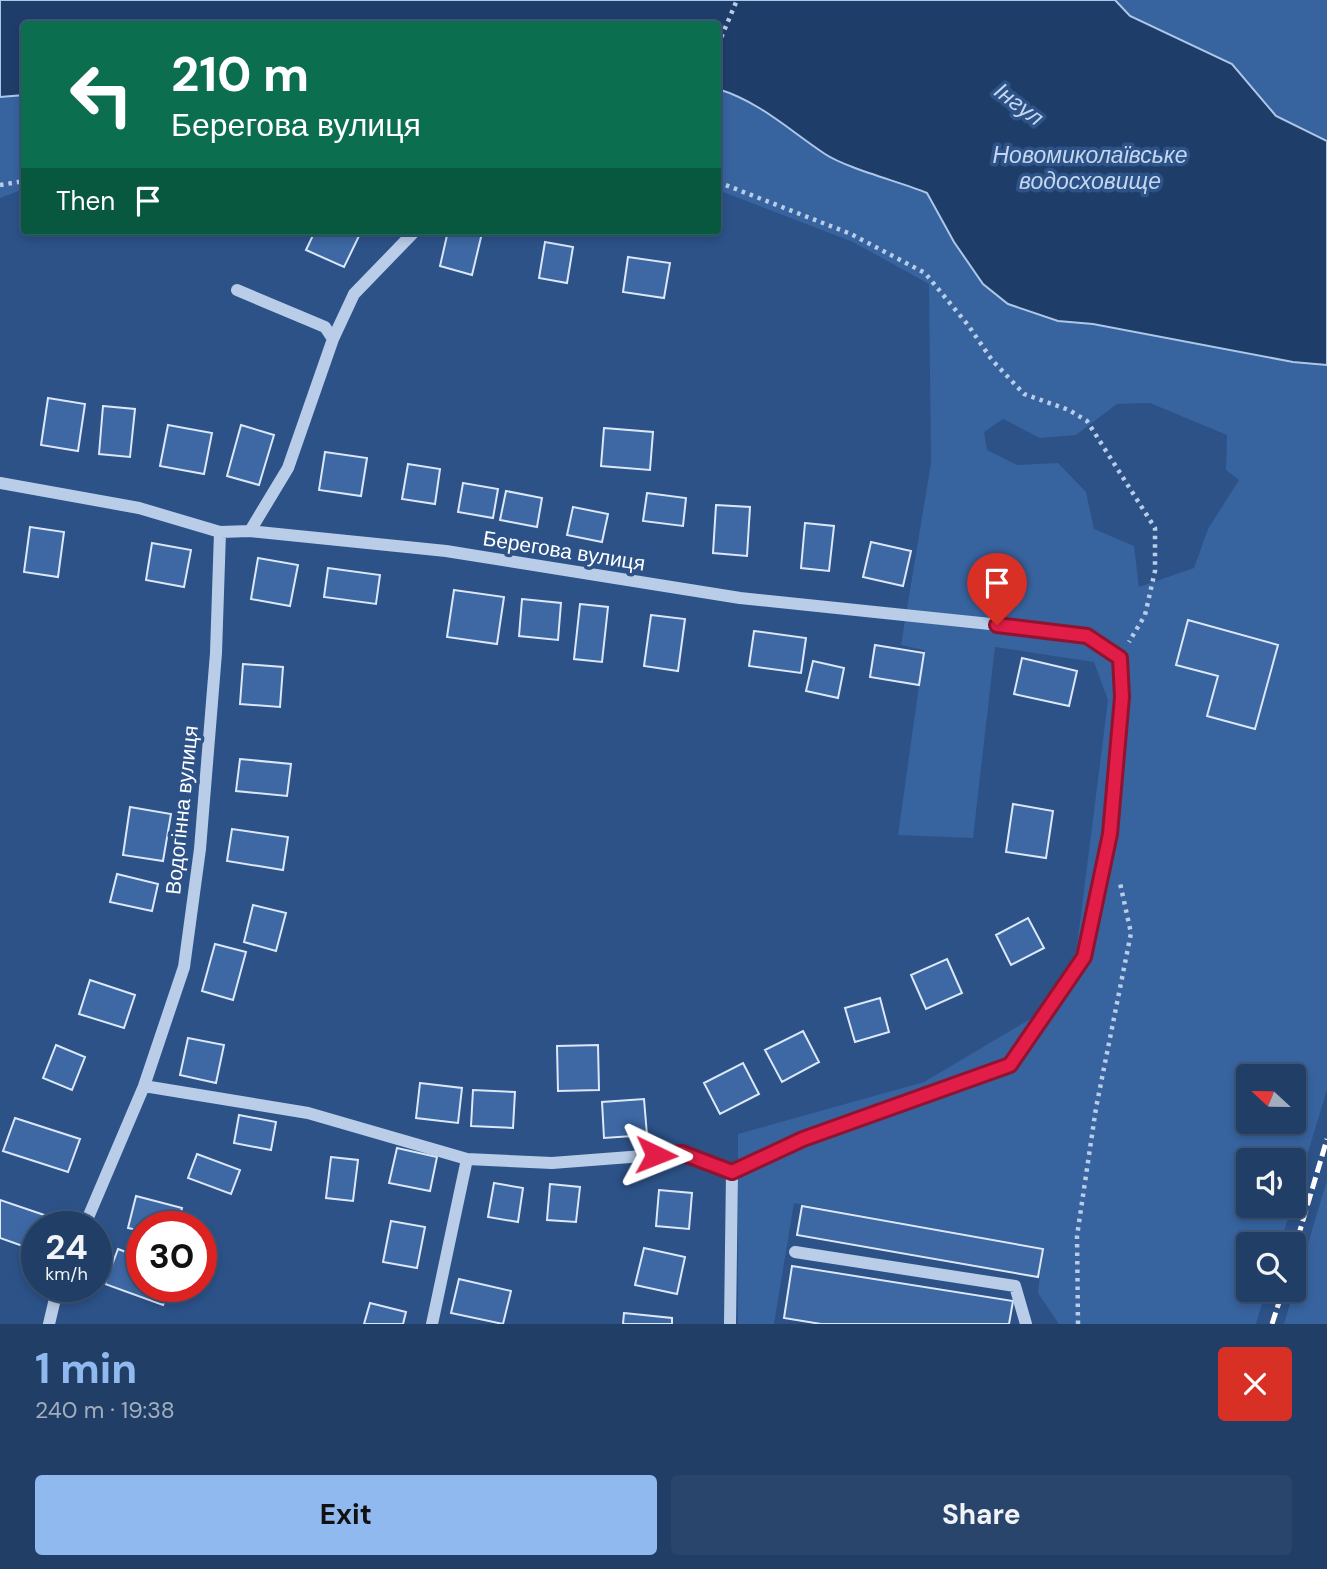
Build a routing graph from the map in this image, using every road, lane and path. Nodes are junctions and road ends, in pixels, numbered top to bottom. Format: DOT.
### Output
graph roads {
  1 [pos="737,0"];
  2 [pos="721,38"];
  3 [pos="21,182"];
  4 [pos="721,183"];
  5 [pos="0,185"];
  6 [pos="411,235"];
  7 [pos="237,290"];
  8 [pos="333,339"];
  9 [pos="0,483"];
  10 [pos="250,531"];
  11 [pos="220,532"];
  12 [pos="1120,658"];
  13 [pos="1118,871"];
  14 [pos="144,1086"];
  15 [pos="467,1159"];
  16 [pos="732,1172"];
  17 [pos="91,1211"];
  18 [pos="795,1252"];
  19 [pos="54,1302"];
  20 [pos="49,1324"];
  21 [pos="432,1324"];
  22 [pos="730,1324"];
  23 [pos="1026,1324"];
  24 [pos="1078,1324"];
  1 -- 2 [label="path"];
  3 -- 5 [label="path"];
  4 -- 12 [label="path"];
  6 -- 8 [label="street"];
  7 -- 8 [label="street"];
  8 -- 10 [label="street"];
  9 -- 11 [label="street, Берегова вулиця"];
  10 -- 11 [label="street, Берегова вулиця"];
  10 -- 12 [label="street, Берегова вулиця"];
  11 -- 14 [label="street, Водогінна вулиця"];
  12 -- 16 [label="street"];
  13 -- 24 [label="path"];
  14 -- 15 [label="street"];
  14 -- 17 [label="street, Водогінна вулиця"];
  15 -- 16 [label="street"];
  15 -- 21 [label="street"];
  16 -- 22 [label="street"];
  18 -- 23 [label="street"];
  19 -- 20 [label="street"];
}
